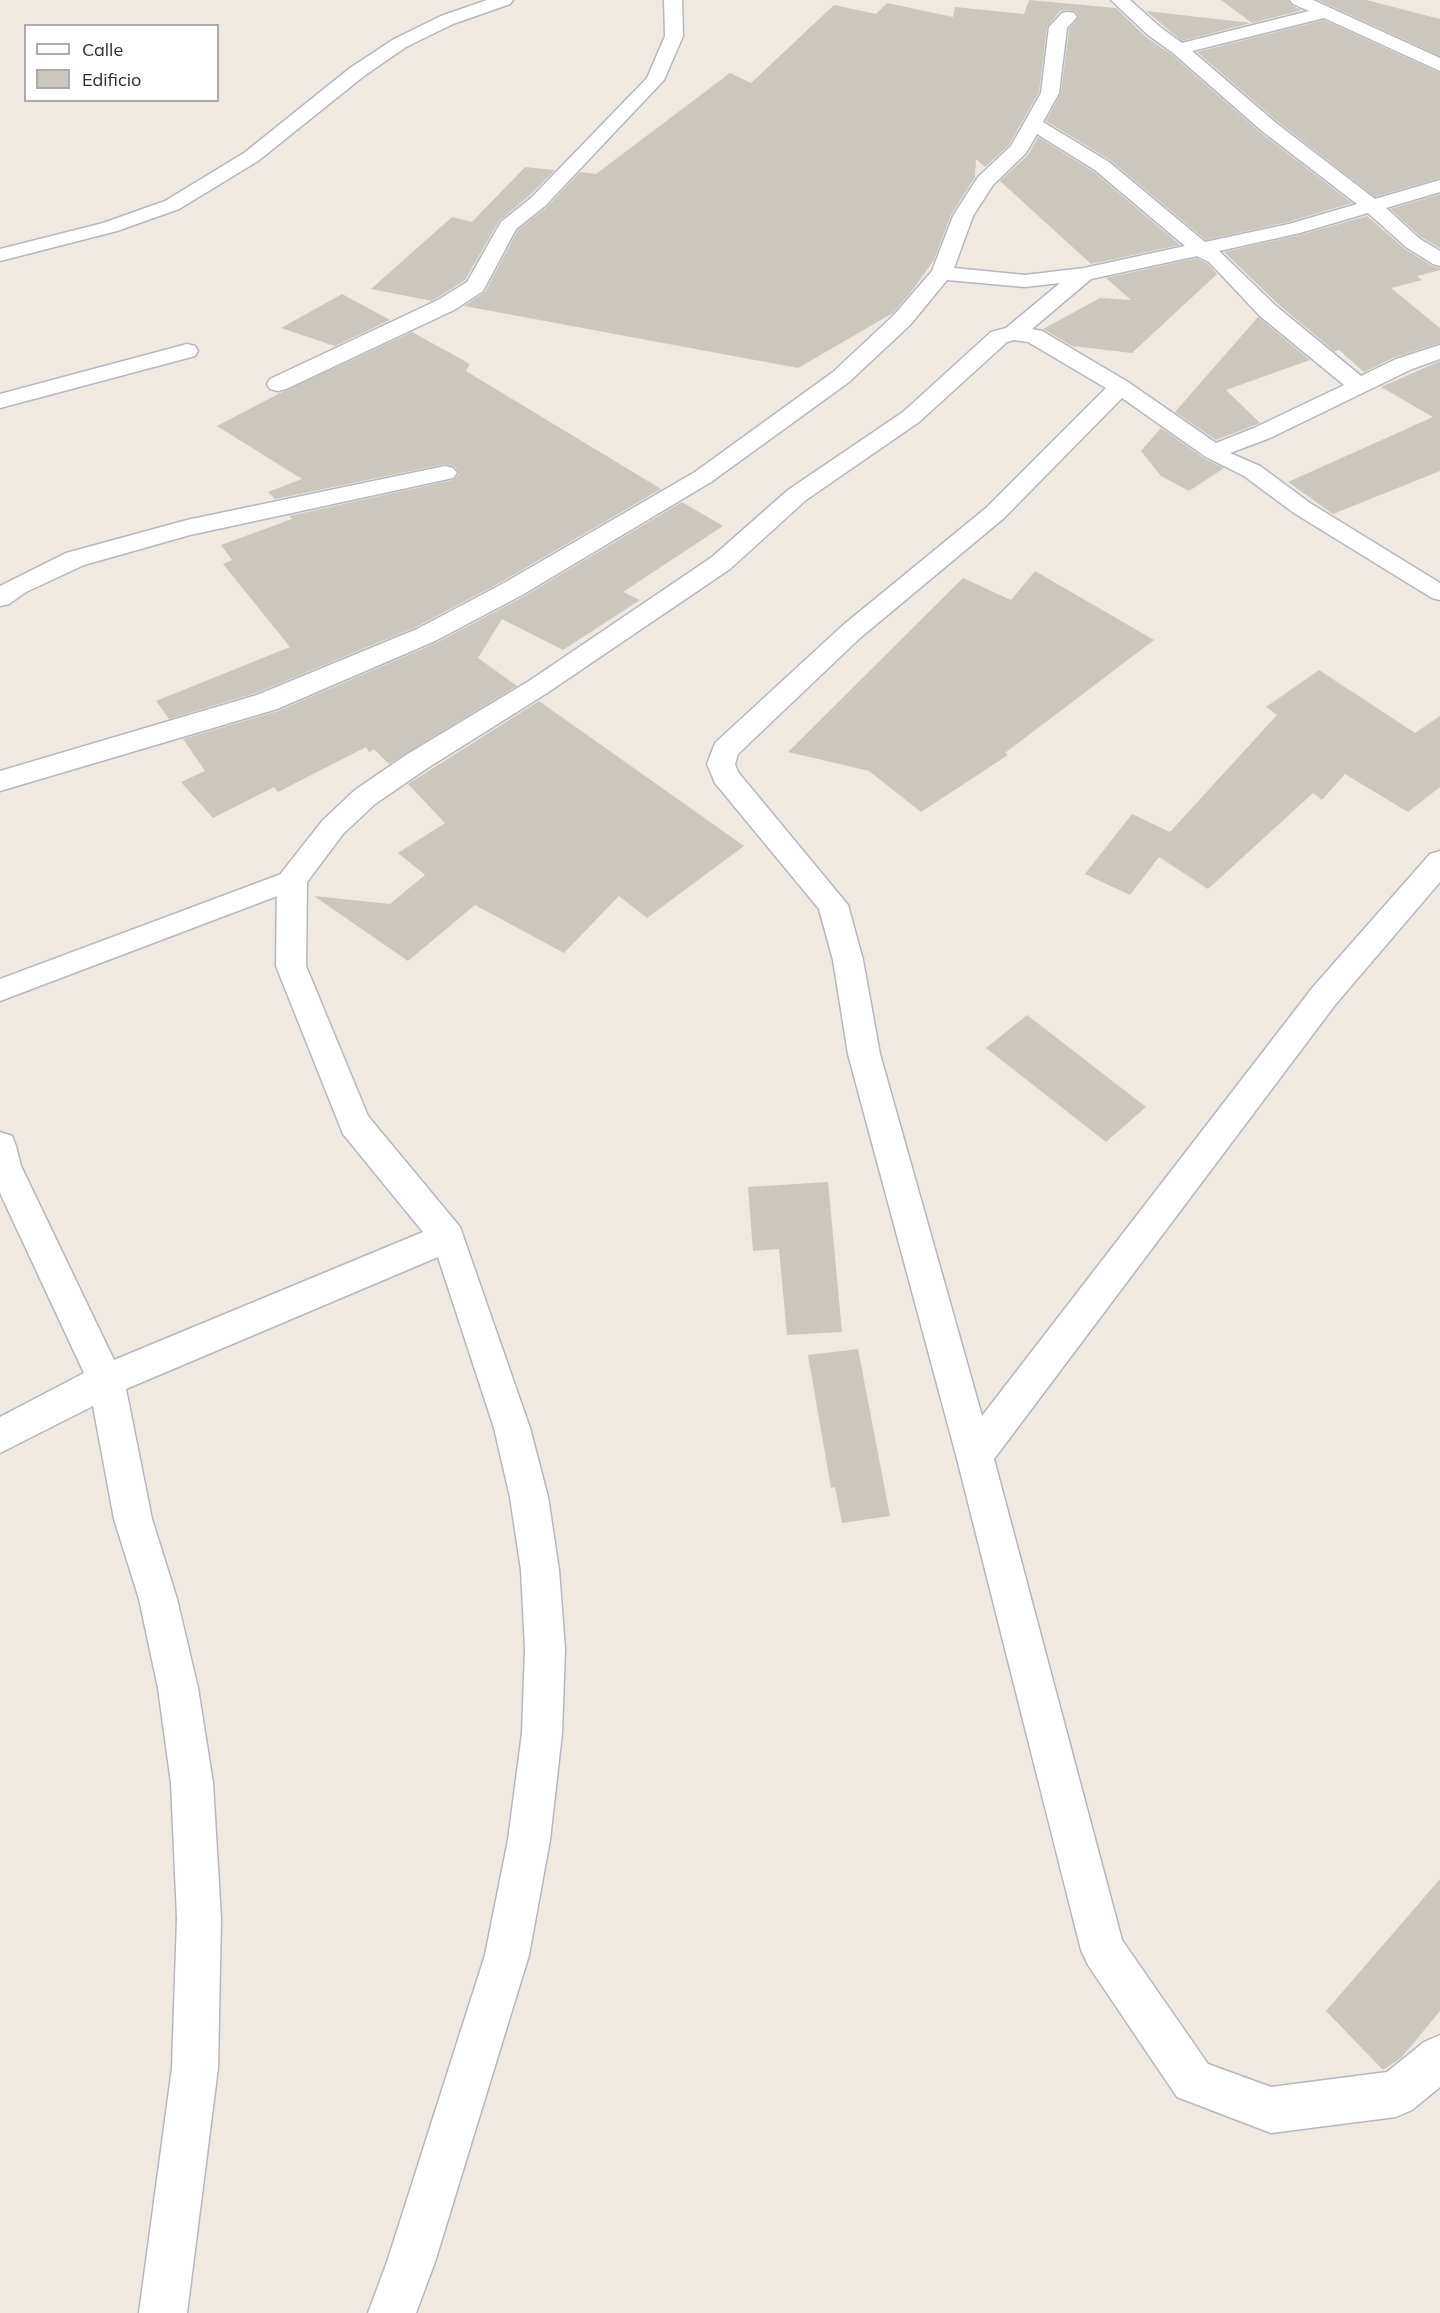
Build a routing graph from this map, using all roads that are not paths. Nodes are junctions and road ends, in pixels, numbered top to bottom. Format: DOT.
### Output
graph roads {
  1 [pos="504,0"];
  2 [pos="673,0"];
  3 [pos="1120,0"];
  4 [pos="1299,0"];
  5 [pos="1323,13"];
  6 [pos="1068,17"];
  7 [pos="1179,49"];
  8 [pos="1440,64"];
  9 [pos="1034,124"];
  10 [pos="1440,186"];
  11 [pos="1372,206"];
  12 [pos="1203,250"];
  13 [pos="0,255"];
  14 [pos="1440,260"];
  15 [pos="942,273"];
  16 [pos="1084,274"];
  17 [pos="1014,333"];
  18 [pos="187,351"];
  19 [pos="1440,352"];
  20 [pos="278,384"];
  21 [pos="1359,385"];
  22 [pos="1120,387"];
  23 [pos="0,401"];
  24 [pos="1214,452"];
  25 [pos="445,473"];
  26 [pos="1440,593"];
  27 [pos="0,598"];
  28 [pos="0,781"];
  29 [pos="1440,862"];
  30 [pos="292,880"];
  31 [pos="0,990"];
  32 [pos="0,1146"];
  33 [pos="448,1237"];
  34 [pos="106,1380"];
  35 [pos="0,1436"];
  36 [pos="975,1455"];
  37 [pos="1440,2058"];
  38 [pos="163,2313"];
  39 [pos="392,2313"];
  1 -- 13 [label="street"];
  2 -- 20 [label="street"];
  3 -- 7 [label="street"];
  4 -- 5 [label="street"];
  5 -- 7 [label="street"];
  5 -- 8 [label="street"];
  6 -- 9 [label="street"];
  7 -- 11 [label="street"];
  9 -- 12 [label="street"];
  9 -- 15 [label="street"];
  10 -- 11 [label="street"];
  11 -- 12 [label="street"];
  11 -- 14 [label="street"];
  12 -- 16 [label="street"];
  12 -- 21 [label="street"];
  15 -- 16 [label="street"];
  15 -- 28 [label="street"];
  16 -- 17 [label="street"];
  17 -- 22 [label="street"];
  17 -- 30 [label="street"];
  18 -- 23 [label="street"];
  19 -- 21 [label="street"];
  21 -- 24 [label="street"];
  22 -- 24 [label="street"];
  22 -- 36 [label="street"];
  24 -- 26 [label="lane"];
  25 -- 27 [label="street"];
  29 -- 36 [label="street"];
  30 -- 31 [label="lane"];
  30 -- 33 [label="street"];
  32 -- 34 [label="street"];
  33 -- 34 [label="street"];
  33 -- 39 [label="street"];
  34 -- 35 [label="street"];
  34 -- 38 [label="street"];
  36 -- 37 [label="street"];
}
